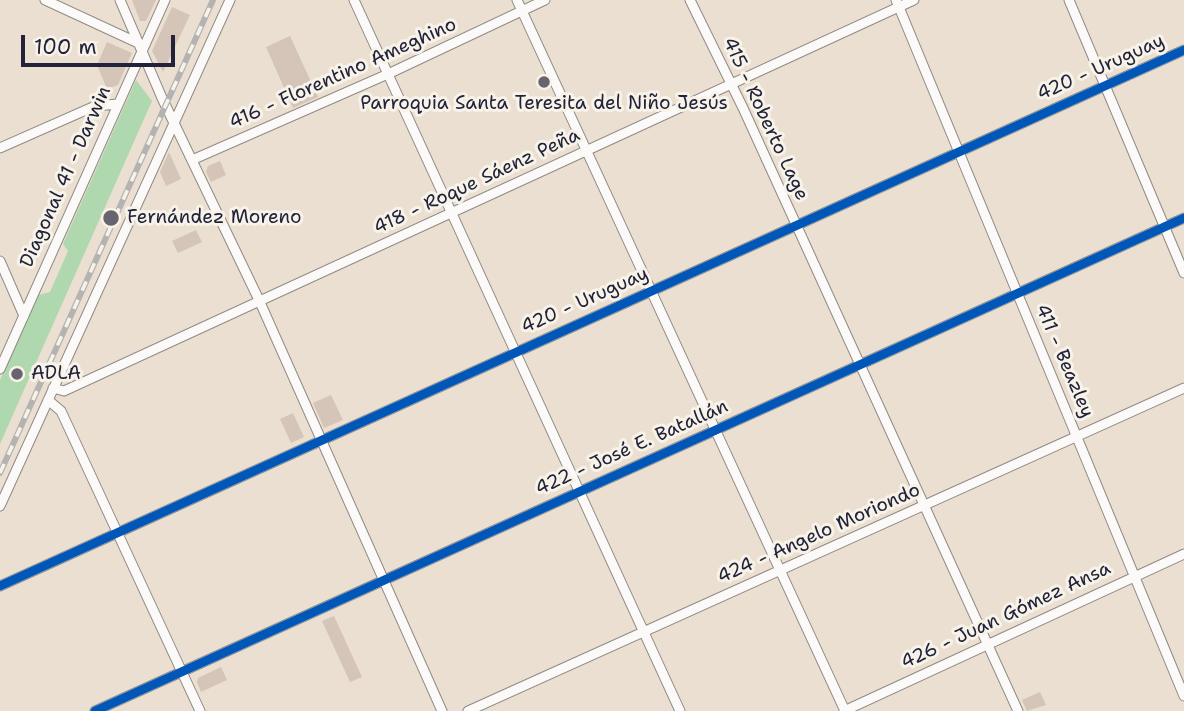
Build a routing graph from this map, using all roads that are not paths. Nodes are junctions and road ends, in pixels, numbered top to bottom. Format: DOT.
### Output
graph roads {
  1 [pos="45,0"];
  2 [pos="120,0"];
  3 [pos="165,0"];
  4 [pos="229,0"];
  5 [pos="354,0"];
  6 [pos="517,0"];
  7 [pos="545,0"];
  8 [pos="690,0"];
  9 [pos="915,0"];
  10 [pos="1069,0"];
  11 [pos="897,4"];
  12 [pos="522,11"];
  13 [pos="140,47"];
  14 [pos="1184,50"];
  15 [pos="388,74"];
  16 [pos="1105,85"];
  17 [pos="731,86"];
  18 [pos="118,104"];
  19 [pos="174,122"];
  20 [pos="0,148"];
  21 [pos="585,151"];
  22 [pos="958,152"];
  23 [pos="192,160"];
  24 [pos="451,213"];
  25 [pos="1184,218"];
  26 [pos="796,226"];
  27 [pos="1165,226"];
  28 [pos="0,261"];
  29 [pos="1184,273"];
  30 [pos="651,290"];
  31 [pos="1017,293"];
  32 [pos="259,300"];
  33 [pos="24,316"];
  34 [pos="515,352"];
  35 [pos="859,364"];
  36 [pos="0,369"];
  37 [pos="53,388"];
  38 [pos="1184,388"];
  39 [pos="48,400"];
  40 [pos="716,430"];
  41 [pos="1076,436"];
  42 [pos="322,441"];
  43 [pos="579,491"];
  44 [pos="0,506"];
  45 [pos="923,506"];
  46 [pos="118,534"];
  47 [pos="1184,554"];
  48 [pos="780,569"];
  49 [pos="1134,575"];
  50 [pos="385,579"];
  51 [pos="0,586"];
  52 [pos="645,632"];
  53 [pos="987,643"];
  54 [pos="182,671"];
  55 [pos="1184,696"];
  56 [pos="96,711"];
  57 [pos="200,711"];
  58 [pos="442,711"];
  59 [pos="468,711"];
  60 [pos="680,711"];
  61 [pos="845,711"];
  62 [pos="1018,711"];
  1 -- 13 [label="street"];
  2 -- 13 [label="street"];
  3 -- 13 [label="street, Diagonal 41 - Darwin"];
  4 -- 19 [label="street"];
  5 -- 15 [label="street"];
  6 -- 12 [label="street"];
  7 -- 12 [label="street, 416 - Florentino Ameghino"];
  8 -- 17 [label="street, 415 - Roberto Lage"];
  9 -- 11 [label="street, 418 - Roque Sáenz Peña"];
  10 -- 16 [label="street"];
  11 -- 17 [label="street, 418 - Roque Sáenz Peña"];
  11 -- 22 [label="street, 411 - Beazley"];
  12 -- 15 [label="street, 416 - Florentino Ameghino"];
  12 -- 21 [label="street"];
  13 -- 18 [label="street, Diagonal 41 - Darwin"];
  13 -- 19 [label="street"];
  14 -- 16 [label="street, 420 - Uruguay"];
  15 -- 23 [label="street, 416 - Florentino Ameghino"];
  15 -- 24 [label="street"];
  16 -- 22 [label="street, 420 - Uruguay"];
  16 -- 27 [label="street"];
  17 -- 21 [label="street, 418 - Roque Sáenz Peña"];
  17 -- 26 [label="street, 415 - Roberto Lage"];
  18 -- 20 [label="street"];
  18 -- 33 [label="street, Diagonal 41 - Darwin"];
  19 -- 23 [label="street"];
  19 -- 37 [label="street"];
  21 -- 24 [label="street, 418 - Roque Sáenz Peña"];
  21 -- 30 [label="street"];
  22 -- 26 [label="street, 420 - Uruguay"];
  22 -- 31 [label="street, 411 - Beazley"];
  23 -- 32 [label="street"];
  24 -- 32 [label="street, 418 - Roque Sáenz Peña"];
  24 -- 34 [label="street"];
  25 -- 27 [label="street, 422 - José E. Batallán"];
  26 -- 30 [label="street, 420 - Uruguay"];
  26 -- 35 [label="street, 415 - Roberto Lage"];
  27 -- 29 [label="street"];
  27 -- 31 [label="street, 422 - José E. Batallán"];
  28 -- 33 [label="street"];
  30 -- 34 [label="street, 420 - Uruguay"];
  30 -- 40 [label="street"];
  31 -- 35 [label="street, 422 - José E. Batallán"];
  31 -- 41 [label="street, 411 - Beazley"];
  32 -- 37 [label="street, 418 - Roque Sáenz Peña"];
  32 -- 42 [label="street"];
  33 -- 36 [label="street, Diagonal 41 - Darwin"];
  34 -- 42 [label="street, 420 - Uruguay"];
  34 -- 43 [label="street"];
  35 -- 40 [label="street, 422 - José E. Batallán"];
  35 -- 45 [label="street, 415 - Roberto Lage"];
  37 -- 39 [label="street"];
  38 -- 41 [label="street, 424 - Angelo Moriondo"];
  39 -- 44 [label="street"];
  39 -- 46 [label="street"];
  40 -- 43 [label="street, 422 - José E. Batallán"];
  40 -- 48 [label="street"];
  41 -- 45 [label="street, 424 - Angelo Moriondo"];
  41 -- 49 [label="street, 411 - Beazley"];
  42 -- 46 [label="street, 420 - Uruguay"];
  42 -- 50 [label="street"];
  43 -- 50 [label="street, 422 - José E. Batallán"];
  43 -- 52 [label="street"];
  45 -- 48 [label="street, 424 - Angelo Moriondo"];
  45 -- 53 [label="street, 415 - Roberto Lage"];
  46 -- 51 [label="street, 420 - Uruguay"];
  46 -- 54 [label="street"];
  47 -- 49 [label="street, 426 - Juan Gómez Ansa"];
  48 -- 52 [label="street, 424 - Angelo Moriondo"];
  48 -- 61 [label="street"];
  49 -- 53 [label="street, 426 - Juan Gómez Ansa"];
  49 -- 55 [label="street, 411 - Beazley"];
  50 -- 54 [label="street, 422 - José E. Batallán"];
  50 -- 58 [label="street"];
  52 -- 59 [label="street, 424 - Angelo Moriondo"];
  52 -- 60 [label="street"];
  53 -- 61 [label="street, 426 - Juan Gómez Ansa"];
  53 -- 62 [label="street, 415 - Roberto Lage"];
  54 -- 56 [label="street, 422 - José E. Batallán"];
  54 -- 57 [label="street"];
}
